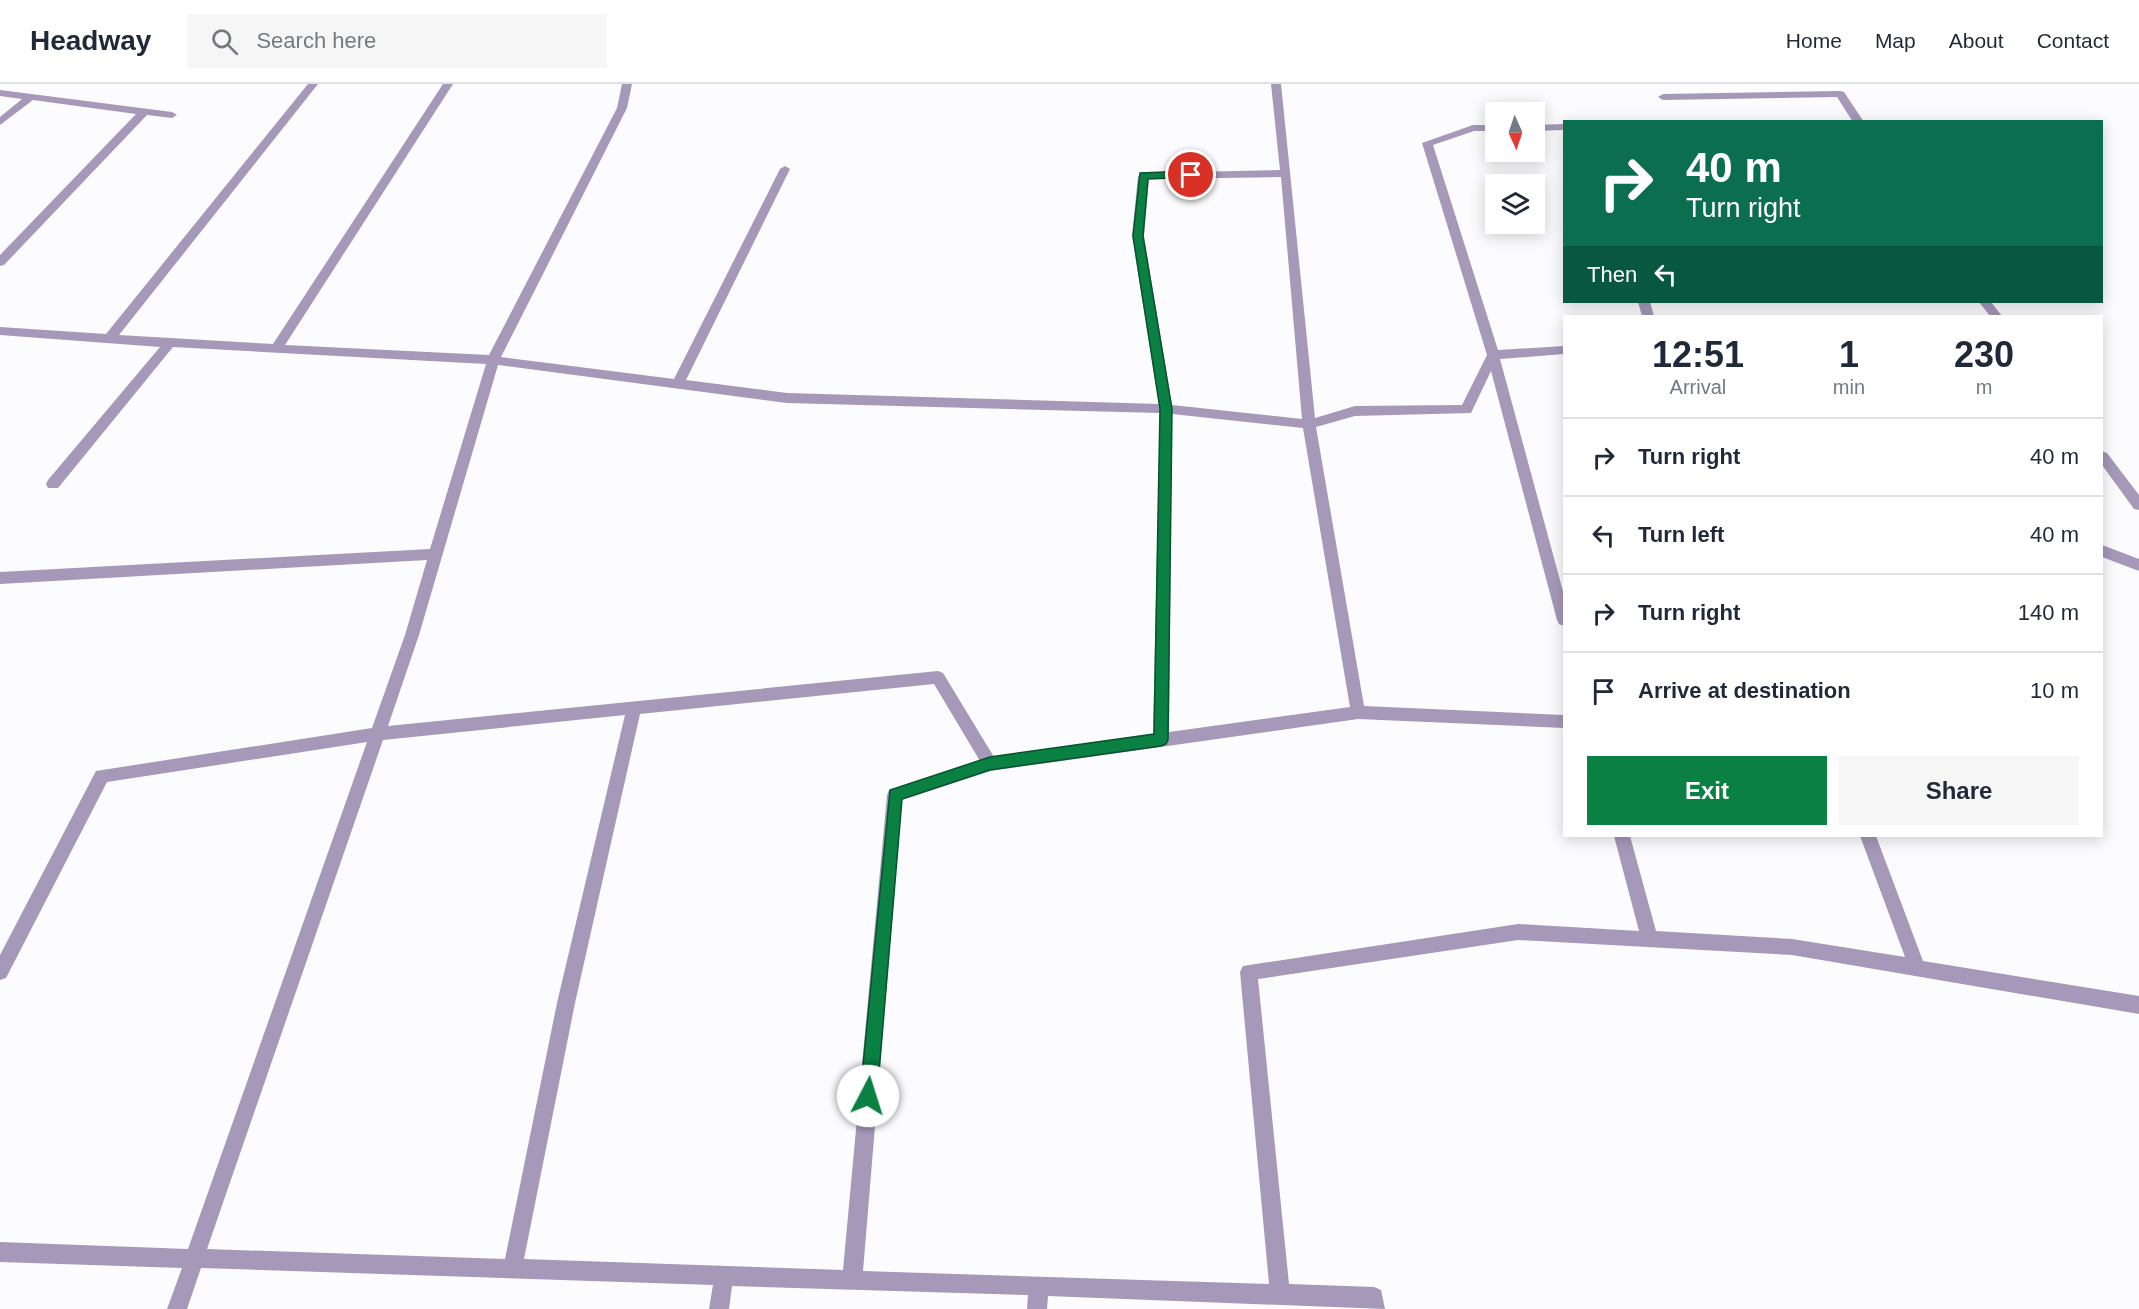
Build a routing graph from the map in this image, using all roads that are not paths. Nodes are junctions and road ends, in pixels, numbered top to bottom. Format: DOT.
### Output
graph roads {
  1 [pos="313,84"];
  2 [pos="448,84"];
  3 [pos="627,84"];
  4 [pos="1275,84"];
  5 [pos="0,93"];
  6 [pos="31,97"];
  7 [pos="1663,97"];
  8 [pos="144,112"];
  9 [pos="172,115"];
  10 [pos="1858,120"];
  11 [pos="0,122"];
  12 [pos="1563,127"];
  13 [pos="1485,128"];
  14 [pos="1545,128"];
  15 [pos="785,170"];
  16 [pos="1286,173"];
  17 [pos="0,262"];
  18 [pos="1986,303"];
  19 [pos="1995,315"];
  20 [pos="0,331"];
  21 [pos="109,339"];
  22 [pos="170,343"];
  23 [pos="277,347"];
  24 [pos="1563,350"];
  25 [pos="1493,355"];
  26 [pos="493,360"];
  27 [pos="678,384"];
  28 [pos="1166,409"];
  29 [pos="1309,424"];
  30 [pos="2103,457"];
  31 [pos="53,484"];
  32 [pos="2139,505"];
  33 [pos="2103,551"];
  34 [pos="436,554"];
  35 [pos="2139,565"];
  36 [pos="0,578"];
  37 [pos="1563,616"];
  38 [pos="634,708"];
  39 [pos="1358,712"];
  40 [pos="1563,722"];
  41 [pos="378,734"];
  42 [pos="1161,740"];
  43 [pos="990,764"];
  44 [pos="1622,837"];
  45 [pos="1868,837"];
  46 [pos="1650,940"];
  47 [pos="1917,968"];
  48 [pos="0,972"];
  49 [pos="2139,1005"];
  50 [pos="0,1252"];
  51 [pos="195,1260"];
  52 [pos="512,1270"];
  53 [pos="724,1277"];
  54 [pos="852,1281"];
  55 [pos="1039,1287"];
  56 [pos="1280,1294"];
  57 [pos="177,1309"];
  58 [pos="719,1309"];
  59 [pos="1037,1309"];
  60 [pos="1375,1309"];
  1 -- 21 [label="street"];
  2 -- 23 [label="street"];
  3 -- 26 [label="street"];
  4 -- 16 [label="street"];
  5 -- 6 [label="street"];
  6 -- 8 [label="street"];
  6 -- 11 [label="street"];
  7 -- 10 [label="street"];
  8 -- 9 [label="street"];
  8 -- 17 [label="street"];
  12 -- 14 [label="street"];
  13 -- 25 [label="street"];
  15 -- 27 [label="street"];
  16 -- 28 [label="street"];
  16 -- 29 [label="street"];
  18 -- 19 [label="street"];
  20 -- 21 [label="street"];
  21 -- 22 [label="street"];
  22 -- 23 [label="street"];
  22 -- 31 [label="street"];
  23 -- 26 [label="street"];
  24 -- 25 [label="street"];
  25 -- 29 [label="street"];
  25 -- 37 [label="street"];
  26 -- 27 [label="street"];
  26 -- 34 [label="street"];
  27 -- 28 [label="street"];
  28 -- 29 [label="street"];
  28 -- 42 [label="street"];
  29 -- 39 [label="street"];
  30 -- 32 [label="street"];
  33 -- 35 [label="street"];
  34 -- 36 [label="street"];
  34 -- 41 [label="street"];
  38 -- 41 [label="street"];
  38 -- 43 [label="street"];
  38 -- 52 [label="street"];
  39 -- 40 [label="street"];
  39 -- 42 [label="street"];
  41 -- 48 [label="street"];
  41 -- 51 [label="street"];
  42 -- 43 [label="street"];
  43 -- 54 [label="street"];
  44 -- 46 [label="street"];
  45 -- 47 [label="street"];
  46 -- 47 [label="street"];
  46 -- 56 [label="street"];
  47 -- 49 [label="street"];
  50 -- 51 [label="street"];
  51 -- 52 [label="street"];
  51 -- 57 [label="street"];
  52 -- 53 [label="street"];
  53 -- 54 [label="street"];
  53 -- 58 [label="street"];
  54 -- 55 [label="street"];
  55 -- 56 [label="street"];
  55 -- 59 [label="street"];
  56 -- 60 [label="street"];
}
